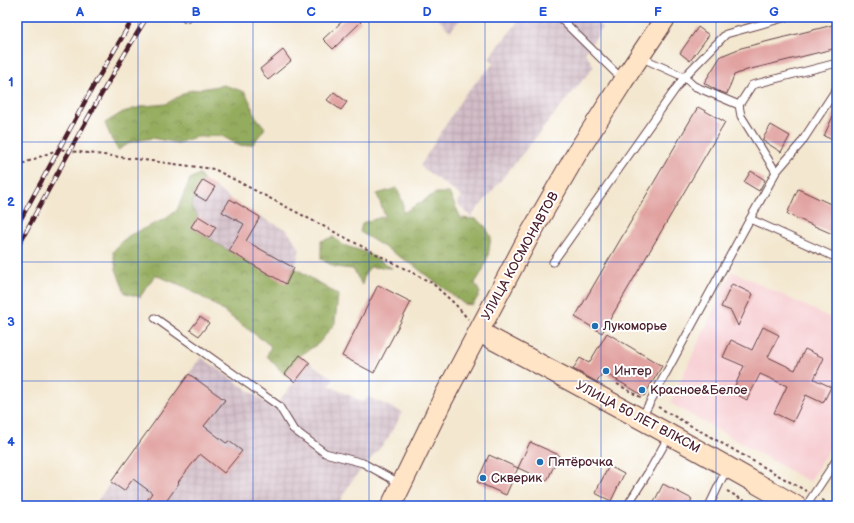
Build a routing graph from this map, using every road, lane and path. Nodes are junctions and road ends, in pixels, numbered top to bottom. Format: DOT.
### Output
graph roads {
  1 [pos="559,17"];
  2 [pos="666,17"];
  3 [pos="787,17"];
  4 [pos="640,57"];
  5 [pos="837,63"];
  6 [pos="684,77"];
  7 [pos="623,81"];
  8 [pos="836,92"];
  9 [pos="739,105"];
  10 [pos="17,166"];
  11 [pos="776,172"];
  12 [pos="750,219"];
  13 [pos="837,258"];
  14 [pos="553,262"];
  15 [pos="155,318"];
  16 [pos="478,332"];
  17 [pos="617,384"];
  18 [pos="645,411"];
  19 [pos="670,434"];
  20 [pos="837,459"];
  21 [pos="728,466"];
  22 [pos="401,484"];
  23 [pos="718,486"];
  24 [pos="813,495"];
  25 [pos="391,506"];
  26 [pos="627,506"];
  27 [pos="709,506"];
  28 [pos="754,506"];
  29 [pos="796,506"];
  30 [pos="808,506"];
  31 [pos="833,506"];
  1 -- 7 [label="lane"];
  2 -- 4 [label="street, УЛИЦА КОСМОНАВТОВ"];
  3 -- 6 [label="lane"];
  4 -- 6 [label="lane"];
  4 -- 7 [label="street, УЛИЦА КОСМОНАВТОВ"];
  5 -- 9 [label="lane"];
  6 -- 9 [label="lane"];
  6 -- 14 [label="lane"];
  7 -- 16 [label="street, УЛИЦА КОСМОНАВТОВ"];
  8 -- 11 [label="lane"];
  9 -- 11 [label="lane"];
  10 -- 16 [label="path"];
  11 -- 12 [label="lane"];
  12 -- 13 [label="lane"];
  12 -- 18 [label="lane"];
  15 -- 22 [label="lane"];
  16 -- 18 [label="street, УЛИЦА 50 ЛЕТ ВЛКСМ"];
  16 -- 22 [label="street, УЛИЦА КОСМОНАВТОВ"];
  17 -- 18 [label="path"];
  18 -- 19 [label="street, УЛИЦА 50 ЛЕТ ВЛКСМ"];
  18 -- 24 [label="path"];
  19 -- 21 [label="street, УЛИЦА 50 ЛЕТ ВЛКСМ"];
  19 -- 26 [label="lane"];
  20 -- 24 [label="lane"];
  21 -- 23 [label="lane"];
  21 -- 29 [label="street, УЛИЦА 50 ЛЕТ ВЛКСМ"];
  22 -- 25 [label="street, УЛИЦА КОСМОНАВТОВ"];
  23 -- 27 [label="lane"];
  23 -- 28 [label="path"];
  24 -- 30 [label="lane"];
  24 -- 31 [label="path"];
}
